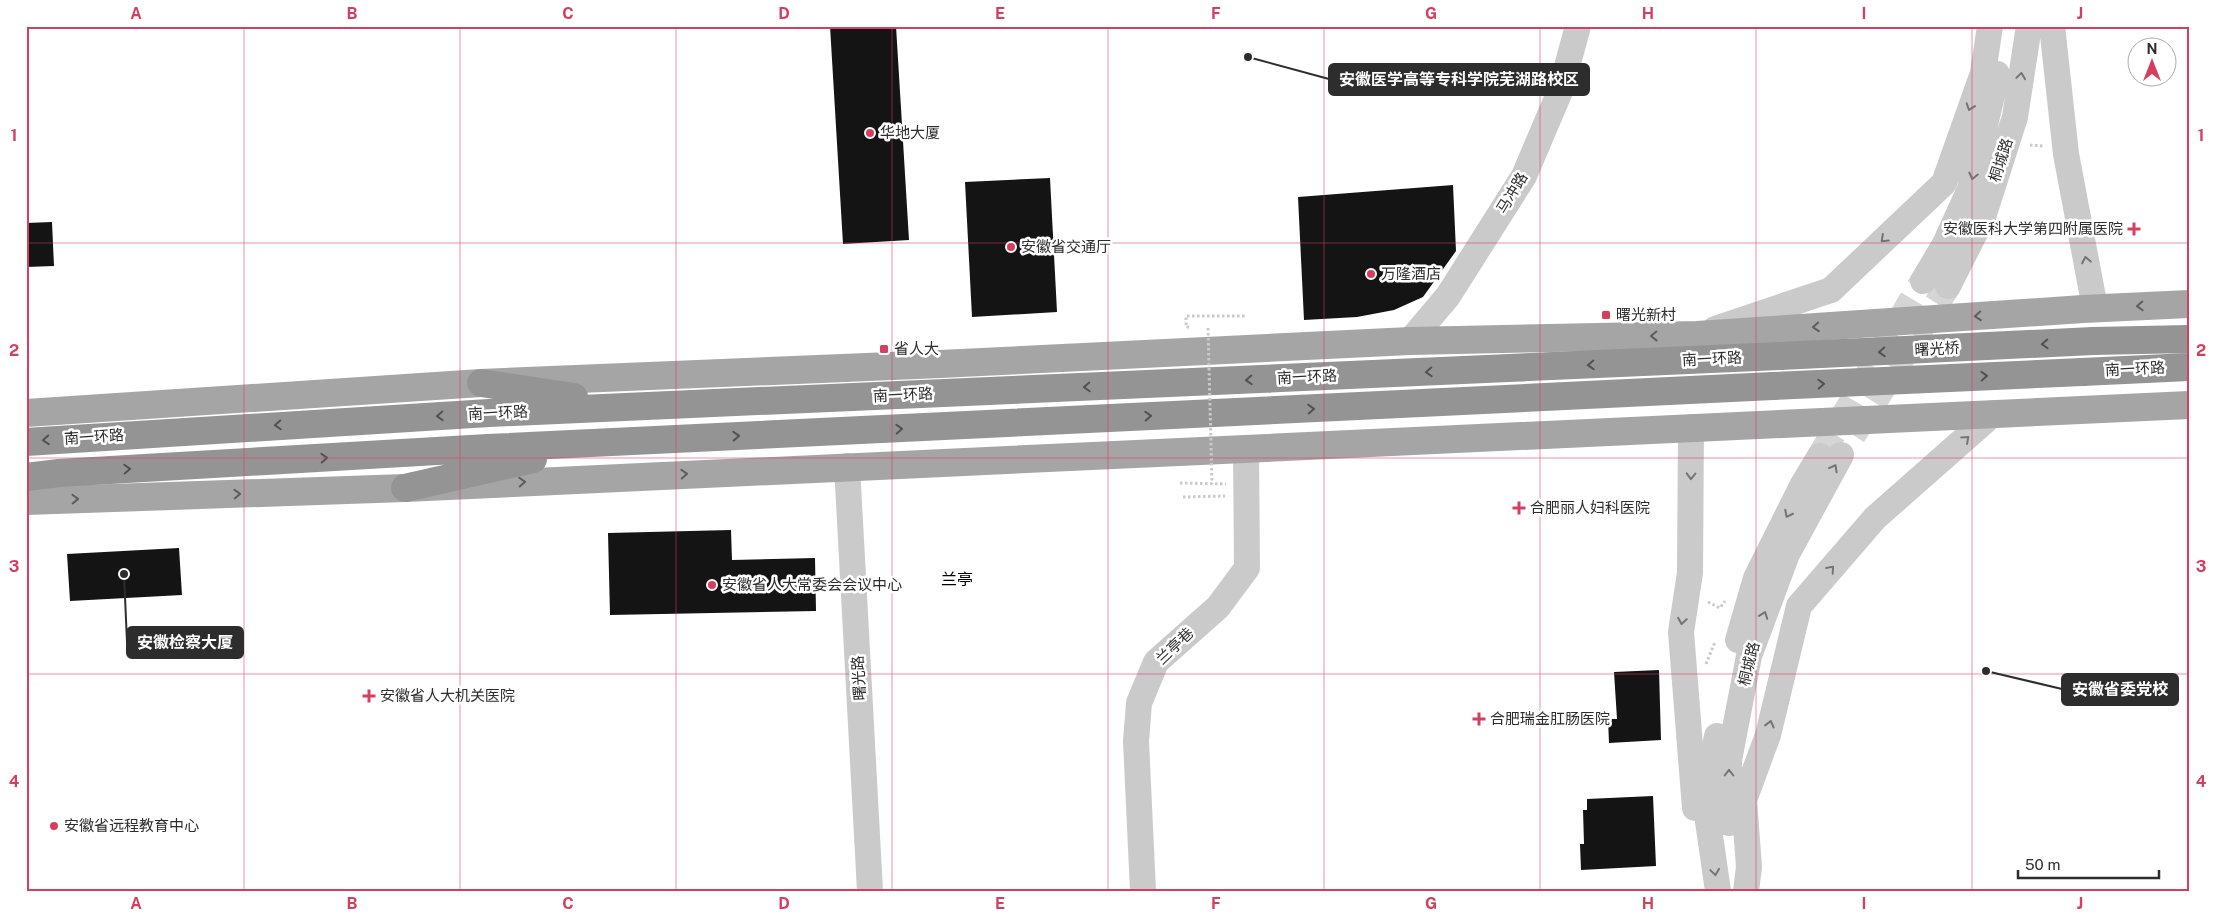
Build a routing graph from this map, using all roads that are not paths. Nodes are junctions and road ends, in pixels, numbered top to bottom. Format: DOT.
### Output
graph roads {
  1 [pos="1578,26"];
  2 [pos="1990,26"];
  3 [pos="2006,26"];
  4 [pos="2029,26"];
  5 [pos="2052,26"];
  6 [pos="2189,304"];
  7 [pos="2095,308"];
  8 [pos="1697,335"];
  9 [pos="2189,339"];
  10 [pos="1410,341"];
  11 [pos="2093,341"];
  12 [pos="1780,356"];
  13 [pos="2189,367"];
  14 [pos="2082,372"];
  15 [pos="481,383"];
  16 [pos="1772,386"];
  17 [pos="2189,404"];
  18 [pos="635,406"];
  19 [pos="26,413"];
  20 [pos="1994,413"];
  21 [pos="1692,427"];
  22 [pos="26,442"];
  23 [pos="600,443"];
  24 [pos="1246,448"];
  25 [pos="847,466"];
  26 [pos="26,472"];
  27 [pos="59,473"];
  28 [pos="26,477"];
  29 [pos="405,488"];
  30 [pos="26,501"];
  31 [pos="1711,842"];
  32 [pos="870,891"];
  33 [pos="1143,891"];
  34 [pos="1718,891"];
  35 [pos="1736,891"];
  36 [pos="1746,891"];
  1 -- 10 [label="street, 马冲路"];
  2 -- 8 [label="street, one-way"];
  3 -- 4 [label="street, 桐城路, one-way"];
  7 -- 5 [label="street, one-way"];
  6 -- 7 [label="main road, one-way"];
  7 -- 8 [label="main road, one-way"];
  8 -- 10 [label="main road, one-way"];
  9 -- 11 [label="highway, 南一环路"];
  10 -- 15 [label="main road"];
  11 -- 12 [label="highway, 曙光桥, one-way, bridge"];
  12 -- 18 [label="highway, 南一环路, one-way"];
  13 -- 14 [label="highway, 南一环路"];
  16 -- 14 [label="highway, 曙光桥, one-way, bridge"];
  15 -- 18 [label="highway"];
  15 -- 19 [label="main road"];
  23 -- 16 [label="highway, 南一环路, one-way"];
  17 -- 20 [label="main road"];
  18 -- 22 [label="highway, 南一环路, one-way"];
  20 -- 21 [label="main road"];
  36 -- 20 [label="street, one-way"];
  21 -- 24 [label="main road"];
  21 -- 31 [label="street, one-way"];
  27 -- 23 [label="highway, 南一环路, one-way"];
  23 -- 29 [label="highway"];
  24 -- 25 [label="main road"];
  24 -- 33 [label="street, 兰亭巷"];
  29 -- 25 [label="main road, one-way"];
  25 -- 32 [label="street, 曙光路"];
  26 -- 27 [label="highway"];
  27 -- 28 [label="highway, 南一环路"];
  30 -- 29 [label="main road, one-way"];
  31 -- 34 [label="street, 桐城路, one-way"];
  35 -- 31 [label="street, 桐城路, one-way"];
}
